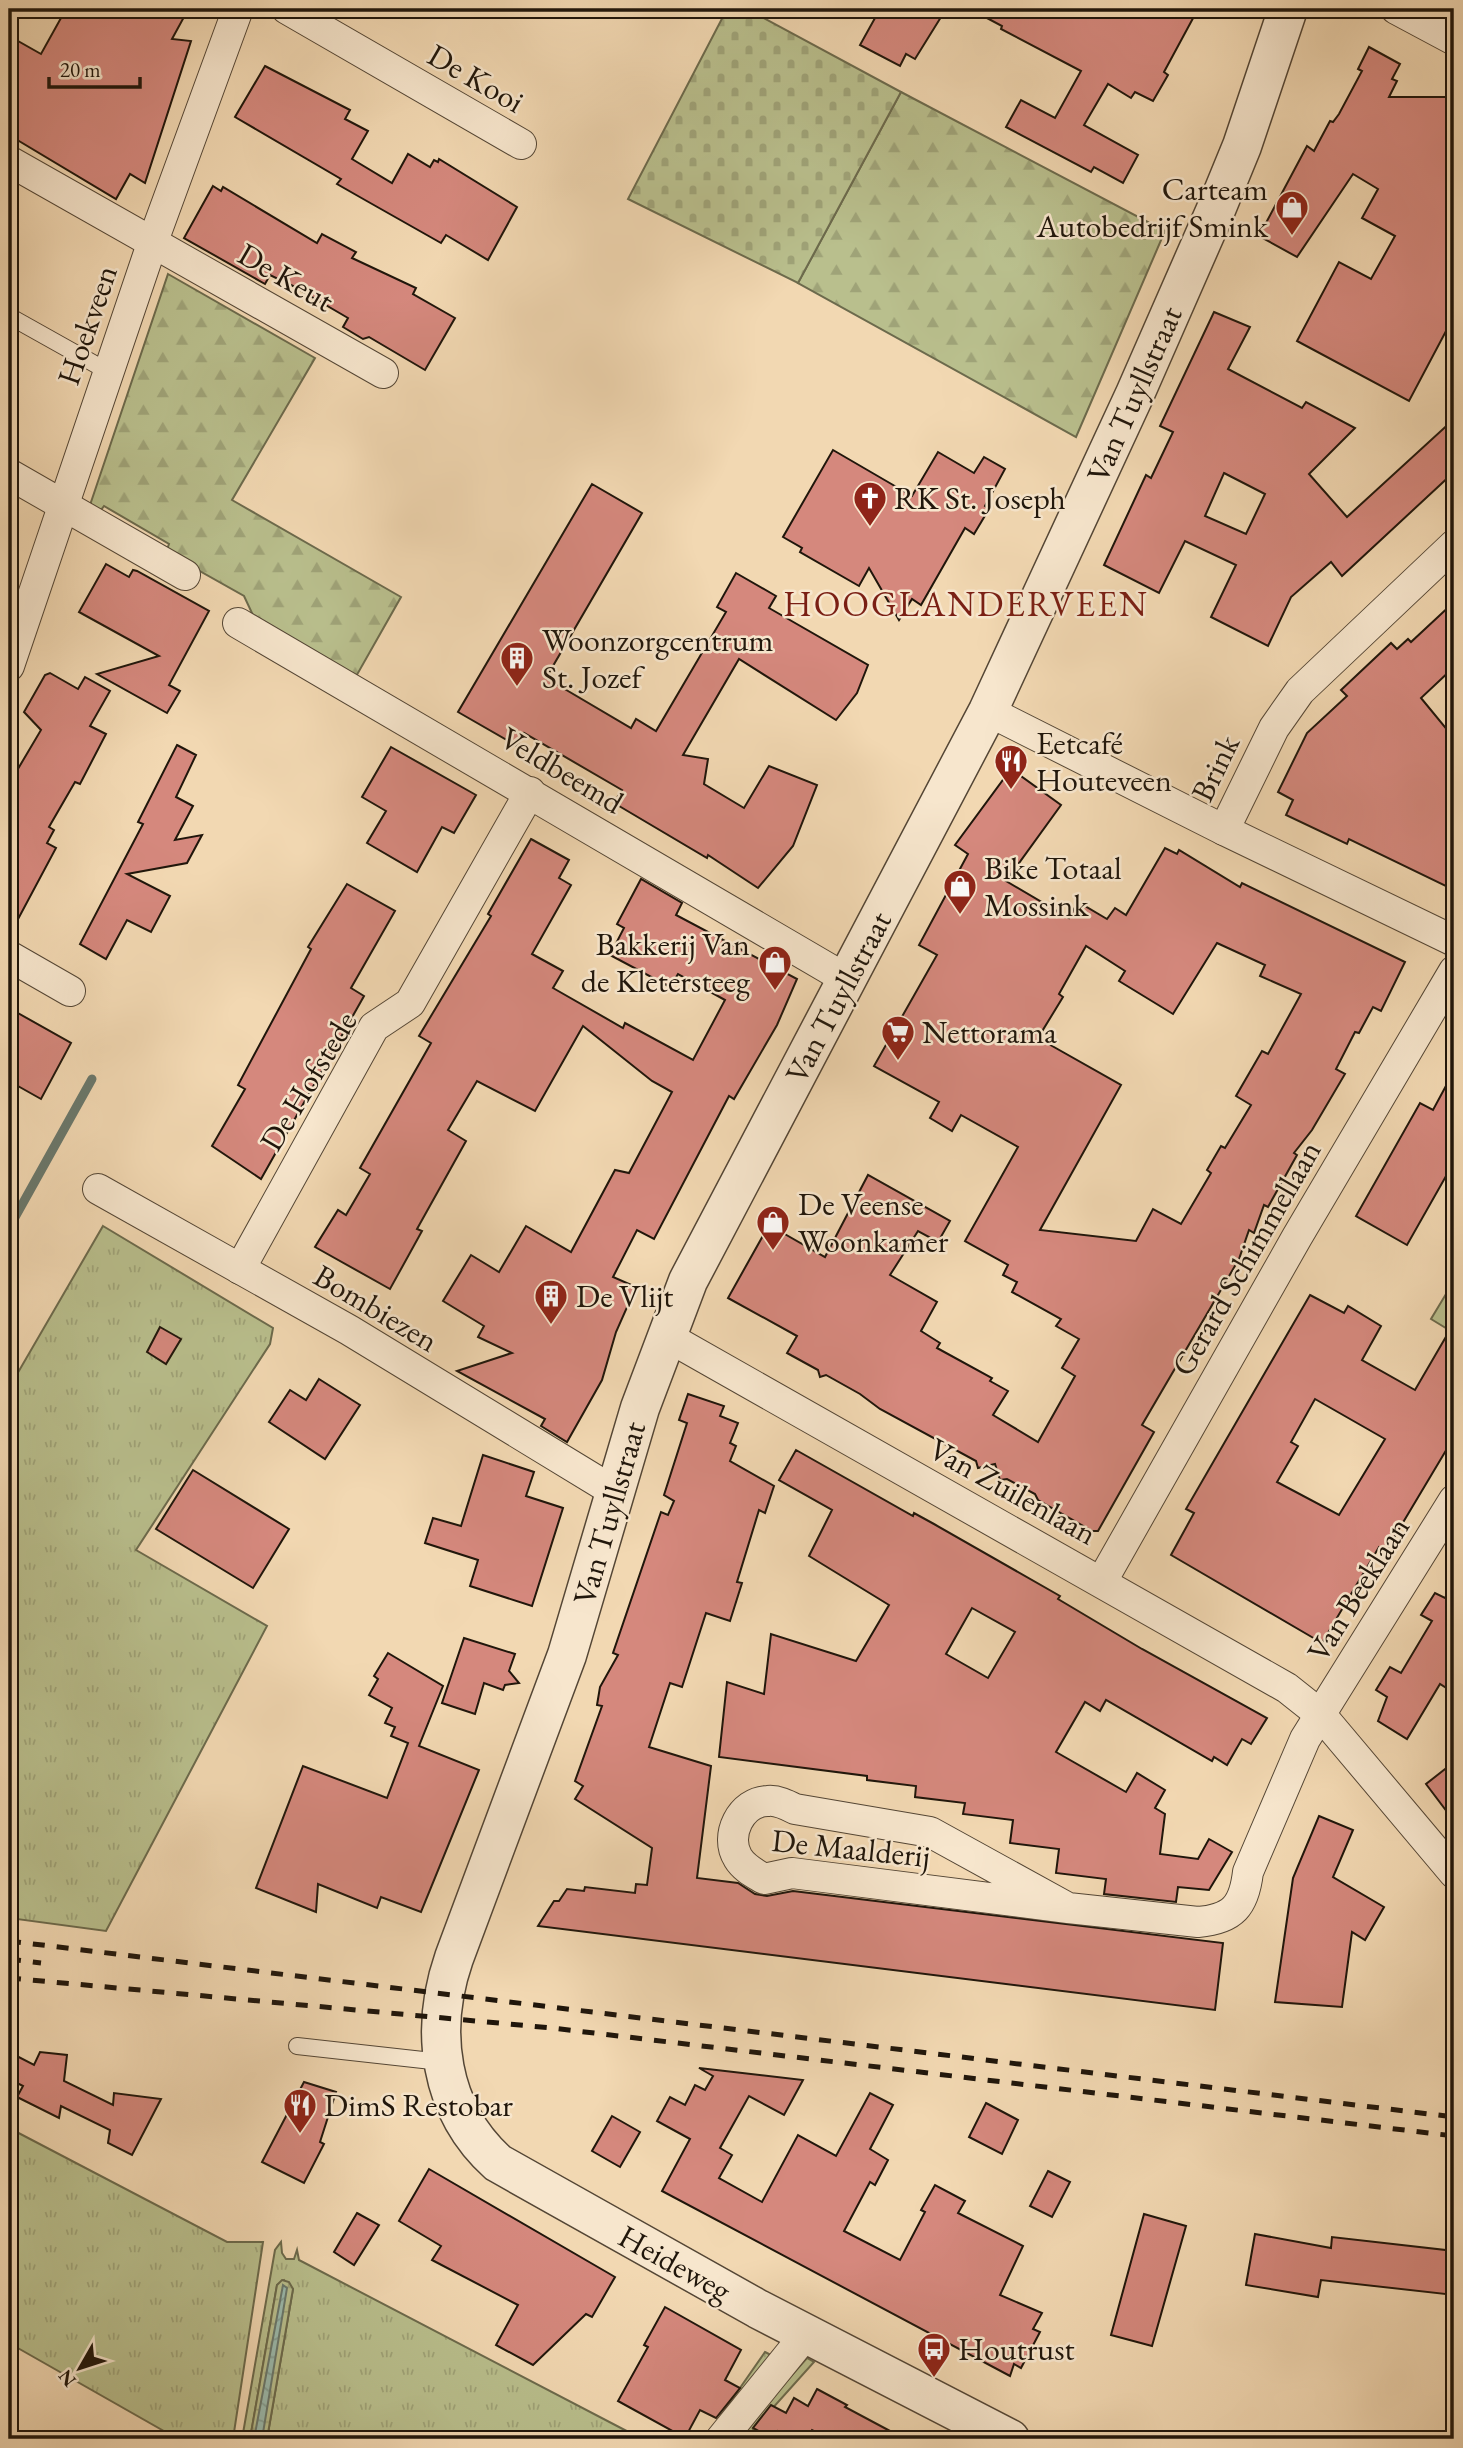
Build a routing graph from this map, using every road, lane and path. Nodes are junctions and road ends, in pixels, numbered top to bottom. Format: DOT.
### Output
graph roads {
  1 [pos="238,9"];
  2 [pos="287,9"];
  3 [pos="1288,9"];
  4 [pos="1396,9"];
  5 [pos="1454,40"];
  6 [pos="521,144"];
  7 [pos="9,161"];
  8 [pos="153,241"];
  9 [pos="9,317"];
  10 [pos="108,372"];
  11 [pos="383,373"];
  12 [pos="9,474"];
  13 [pos="63,505"];
  14 [pos="1454,545"];
  15 [pos="185,575"];
  16 [pos="238,622"];
  17 [pos="9,666"];
  18 [pos="988,710"];
  19 [pos="530,792"];
  20 [pos="1224,830"];
  21 [pos="1454,938"];
  22 [pos="9,956"];
  23 [pos="1454,971"];
  24 [pos="848,980"];
  25 [pos="70,991"];
  26 [pos="98,1189"];
  27 [pos="240,1269"];
  28 [pos="666,1336"];
  29 [pos="615,1492"];
  30 [pos="1451,1513"];
  31 [pos="1102,1581"];
  32 [pos="1321,1715"];
  33 [pos="1454,1873"];
  34 [pos="1068,1908"];
  35 [pos="443,2005"];
  36 [pos="297,2046"];
  37 [pos="441,2063"];
  38 [pos="806,2334"];
  39 [pos="722,2439"];
  40 [pos="1010,2439"];
  1 -- 8 [label="street, Hoekveen"];
  2 -- 6 [label="street, De Kooi"];
  3 -- 18 [label="street, Van Tuyllstraat"];
  4 -- 5 [label="street"];
  7 -- 8 [label="street, De Keut"];
  8 -- 10 [label="street, Hoekveen"];
  8 -- 11 [label="street, De Keut"];
  9 -- 10 [label="lane"];
  10 -- 13 [label="street, Hoekveen"];
  12 -- 13 [label="street"];
  13 -- 15 [label="street"];
  13 -- 17 [label="street, Hoekveen"];
  14 -- 20 [label="street, Brink"];
  16 -- 19 [label="street, Veldbeemd"];
  18 -- 20 [label="street, Brink"];
  18 -- 24 [label="street, Van Tuyllstraat"];
  19 -- 24 [label="street, Veldbeemd"];
  19 -- 27 [label="street, De Hofstede"];
  20 -- 21 [label="street"];
  22 -- 25 [label="street"];
  23 -- 31 [label="street, Gerard Schimmellaan"];
  24 -- 28 [label="street, Van Tuyllstraat"];
  26 -- 27 [label="street, Bombiezen"];
  27 -- 29 [label="street, Bombiezen"];
  28 -- 29 [label="street, Van Tuyllstraat"];
  28 -- 31 [label="street, Van Zuilenlaan"];
  29 -- 35 [label="street, Van Tuyllstraat"];
  30 -- 32 [label="street, Van Beeklaan"];
  31 -- 32 [label="street, Van Zuilenlaan"];
  32 -- 33 [label="street, Van Zuilenlaan"];
  32 -- 34 [label="street, De Maalderij"];
  34 -- 34 [label="street, De Maalderij"];
  35 -- 37 [label="street, Heideweg"];
  36 -- 37 [label="lane"];
  37 -- 38 [label="street, Heideweg"];
  38 -- 39 [label="street"];
  38 -- 40 [label="street, Heideweg"];
}
